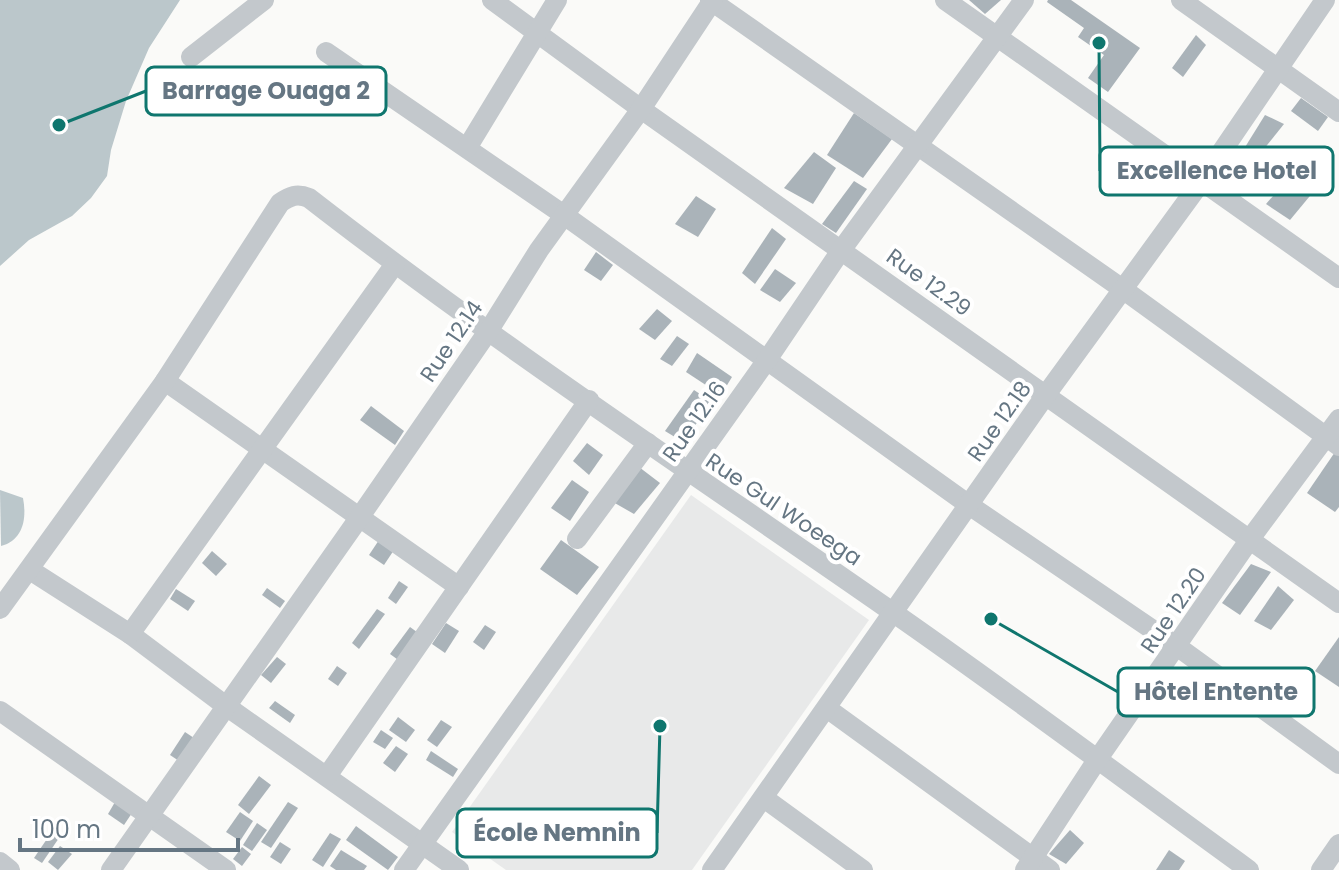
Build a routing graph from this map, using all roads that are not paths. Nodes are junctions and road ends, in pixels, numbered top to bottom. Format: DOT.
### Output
graph roads {
  1 [pos="264,0"];
  2 [pos="492,0"];
  3 [pos="557,0"];
  4 [pos="945,0"];
  5 [pos="1024,0"];
  6 [pos="1181,0"];
  7 [pos="1325,0"];
  8 [pos="712,1"];
  9 [pos="536,33"];
  10 [pos="997,36"];
  11 [pos="326,52"];
  12 [pos="191,57"];
  13 [pos="1277,69"];
  14 [pos="641,109"];
  15 [pos="1339,112"];
  16 [pos="918,146"];
  17 [pos="467,148"];
  18 [pos="1201,182"];
  19 [pos="564,215"];
  20 [pos="842,249"];
  21 [pos="395,264"];
  22 [pos="1339,278"];
  23 [pos="1124,290"];
  24 [pos="489,330"];
  25 [pos="767,360"];
  26 [pos="165,381"];
  27 [pos="1045,396"];
  28 [pos="589,400"];
  29 [pos="1339,419"];
  30 [pos="1333,442"];
  31 [pos="648,443"];
  32 [pos="263,448"];
  33 [pos="687,471"];
  34 [pos="969,505"];
  35 [pos="359,518"];
  36 [pos="577,539"];
  37 [pos="1250,539"];
  38 [pos="30,570"];
  39 [pos="459,587"];
  40 [pos="1339,603"];
  41 [pos="0,609"];
  42 [pos="893,613"];
  43 [pos="130,634"];
  44 [pos="1178,647"];
  45 [pos="226,706"];
  46 [pos="828,709"];
  47 [pos="0,711"];
  48 [pos="1097,760"];
  49 [pos="1339,764"];
  50 [pos="327,776"];
  51 [pos="764,798"];
  52 [pos="150,815"];
  53 [pos="422,843"];
  54 [pos="1339,844"];
  55 [pos="0,862"];
  56 [pos="1036,866"];
  57 [pos="10,870"];
  58 [pos="111,870"];
  59 [pos="226,870"];
  60 [pos="404,870"];
  61 [pos="459,870"];
  62 [pos="712,870"];
  63 [pos="863,870"];
  64 [pos="1249,870"];
  65 [pos="1321,870"];
  1 -- 12 [label="street"];
  2 -- 9 [label="street, Rue 12.29"];
  3 -- 9 [label="street"];
  4 -- 10 [label="street"];
  5 -- 10 [label="street, Rue 12.16"];
  6 -- 13 [label="street"];
  7 -- 13 [label="street, Rue 12.18"];
  8 -- 14 [label="street, Rue 12.14"];
  8 -- 16 [label="street"];
  9 -- 14 [label="street, Rue 12.29"];
  9 -- 17 [label="street"];
  10 -- 16 [label="street, Rue 12.16"];
  10 -- 18 [label="street"];
  11 -- 17 [label="street"];
  13 -- 15 [label="street"];
  13 -- 18 [label="street, Rue 12.18"];
  14 -- 19 [label="street, Rue 12.14"];
  14 -- 20 [label="street, Rue 12.29"];
  16 -- 20 [label="street, Rue 12.16"];
  16 -- 23 [label="street"];
  17 -- 19 [label="street"];
  18 -- 22 [label="street"];
  18 -- 23 [label="street, Rue 12.18"];
  19 -- 24 [label="street, Rue 12.14"];
  19 -- 25 [label="street"];
  20 -- 25 [label="street, Rue 12.16"];
  20 -- 27 [label="street, Rue 12.29"];
  21 -- 24 [label="street, Rue Gul Woeega"];
  21 -- 26 [label="street, Rue Gul Woeega"];
  21 -- 32 [label="street"];
  23 -- 27 [label="street, Rue 12.18"];
  23 -- 30 [label="street"];
  24 -- 28 [label="street, Rue Gul Woeega"];
  24 -- 35 [label="street, Rue 12.14"];
  25 -- 33 [label="street, Rue 12.16"];
  25 -- 34 [label="street"];
  26 -- 32 [label="street"];
  26 -- 38 [label="street"];
  27 -- 34 [label="street, Rue 12.18"];
  27 -- 37 [label="street, Rue 12.29"];
  28 -- 31 [label="street, Rue Gul Woeega"];
  28 -- 39 [label="street"];
  29 -- 30 [label="street, Rue 12.20"];
  30 -- 37 [label="street, Rue 12.20"];
  31 -- 33 [label="street, Rue Gul Woeega"];
  31 -- 36 [label="street"];
  32 -- 35 [label="street"];
  32 -- 43 [label="street"];
  33 -- 42 [label="street, Rue Gul Woeega"];
  33 -- 53 [label="street, Rue 12.16"];
  34 -- 42 [label="street, Rue 12.18"];
  34 -- 44 [label="street"];
  35 -- 39 [label="street"];
  35 -- 45 [label="street, Rue 12.14"];
  37 -- 40 [label="street, Rue 12.29"];
  37 -- 44 [label="street, Rue 12.20"];
  38 -- 41 [label="street"];
  38 -- 43 [label="street"];
  39 -- 50 [label="street"];
  42 -- 46 [label="street, Rue 12.18"];
  42 -- 48 [label="street, Rue Gul Woeega"];
  43 -- 45 [label="street"];
  44 -- 48 [label="street, Rue 12.20"];
  44 -- 49 [label="street"];
  45 -- 50 [label="street"];
  45 -- 52 [label="street, Rue 12.14"];
  46 -- 51 [label="street, Rue 12.18"];
  46 -- 56 [label="street"];
  47 -- 52 [label="street"];
  48 -- 56 [label="street, Rue 12.20"];
  48 -- 64 [label="street, Rue Gul Woeega"];
  50 -- 53 [label="street"];
  51 -- 62 [label="street, Rue 12.18"];
  51 -- 63 [label="street"];
  52 -- 58 [label="street, Rue 12.14"];
  52 -- 59 [label="street"];
  53 -- 60 [label="street, Rue 12.16"];
  53 -- 61 [label="street"];
  54 -- 65 [label="street"];
  55 -- 57 [label="street"];
}
